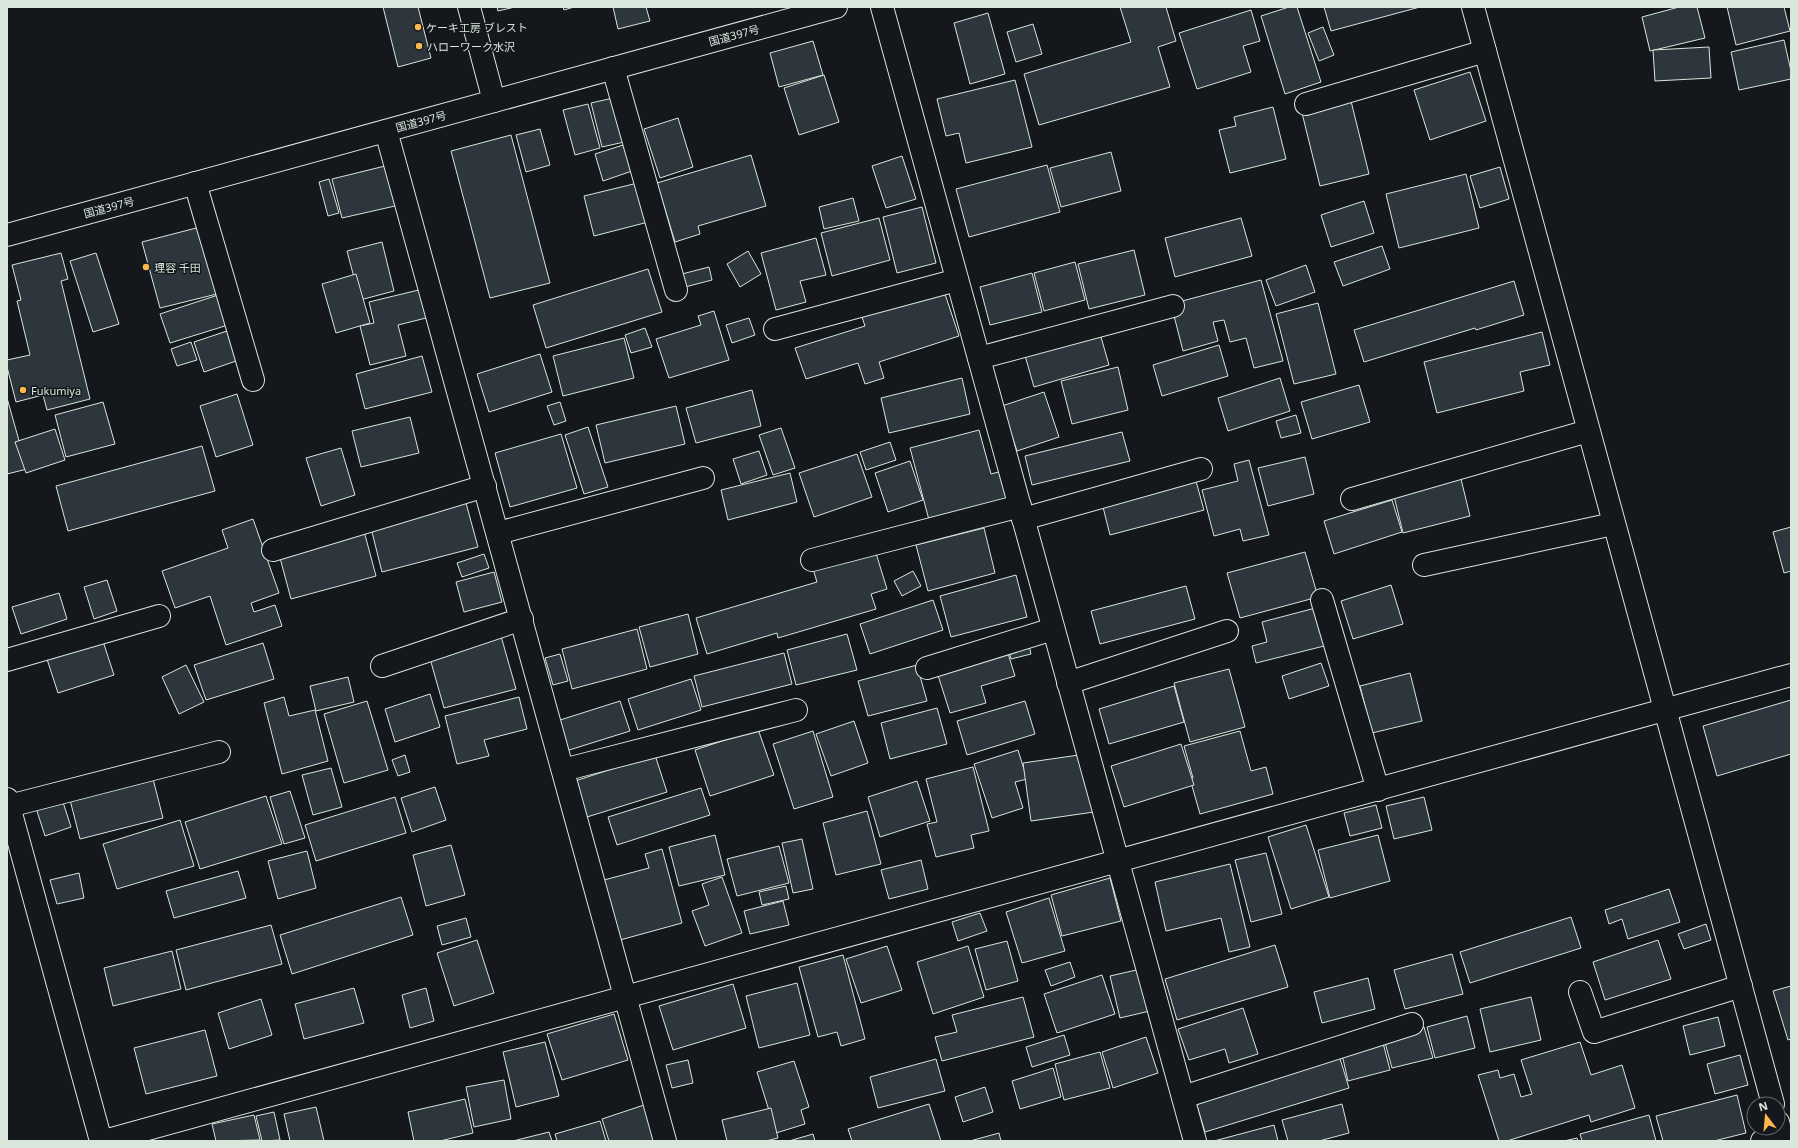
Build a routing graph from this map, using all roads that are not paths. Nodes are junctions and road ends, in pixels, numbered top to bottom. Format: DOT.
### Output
graph roads {
  1 [pos="469,7"];
  2 [pos="836,7"];
  3 [pos="882,7"];
  4 [pos="1473,7"];
  5 [pos="1485,51"];
  6 [pos="613,68"];
  7 [pos="494,101"];
  8 [pos="1306,104"];
  9 [pos="386,131"];
  10 [pos="195,184"];
  11 [pos="7,235"];
  12 [pos="957,280"];
  13 [pos="676,290"];
  14 [pos="1173,306"];
  15 [pos="775,329"];
  16 [pos="979,358"];
  17 [pos="253,380"];
  18 [pos="1588,431"];
  19 [pos="1201,468"];
  20 [pos="703,478"];
  21 [pos="485,486"];
  22 [pos="1352,499"];
  23 [pos="1021,512"];
  24 [pos="1613,524"];
  25 [pos="498,533"];
  26 [pos="273,550"];
  27 [pos="812,560"];
  28 [pos="1424,565"];
  29 [pos="1322,600"];
  30 [pos="159,616"];
  31 [pos="522,619"];
  32 [pos="1054,629"];
  33 [pos="1227,631"];
  34 [pos="7,660"];
  35 [pos="382,666"];
  36 [pos="926,668"];
  37 [pos="1791,675"];
  38 [pos="1068,683"];
  39 [pos="796,710"];
  40 [pos="1664,710"];
  41 [pos="219,752"];
  42 [pos="563,770"];
  43 [pos="1378,790"];
  44 [pos="8,802"];
  45 [pos="1118,861"];
  46 [pos="1741,986"];
  47 [pos="1580,992"];
  48 [pos="626,997"];
  49 [pos="1412,1024"];
  50 [pos="1771,1096"];
  51 [pos="1183,1097"];
  52 [pos="101,1141"];
  53 [pos="104,1141"];
  54 [pos="665,1141"];
  55 [pos="1195,1141"];
  1 -- 7 [label="main road"];
  2 -- 6 [label="main road, 国道397号"];
  3 -- 12 [label="main road"];
  4 -- 5 [label="main road"];
  5 -- 8 [label="main road"];
  5 -- 18 [label="main road"];
  6 -- 7 [label="main road, 国道397号"];
  6 -- 13 [label="main road"];
  7 -- 9 [label="main road, 国道397号"];
  9 -- 10 [label="main road, 国道397号"];
  9 -- 21 [label="main road"];
  10 -- 11 [label="main road, 国道397号"];
  10 -- 17 [label="main road"];
  12 -- 15 [label="main road"];
  12 -- 16 [label="main road"];
  14 -- 16 [label="main road"];
  16 -- 23 [label="main road"];
  18 -- 22 [label="main road"];
  18 -- 24 [label="main road"];
  19 -- 23 [label="main road"];
  20 -- 25 [label="main road"];
  21 -- 25 [label="main road"];
  21 -- 26 [label="main road"];
  23 -- 27 [label="main road"];
  23 -- 32 [label="main road"];
  24 -- 28 [label="main road"];
  24 -- 40 [label="main road"];
  25 -- 31 [label="main road"];
  29 -- 43 [label="main road"];
  30 -- 34 [label="main road"];
  31 -- 35 [label="main road"];
  31 -- 42 [label="main road"];
  32 -- 36 [label="main road"];
  32 -- 38 [label="main road"];
  33 -- 38 [label="main road"];
  37 -- 40 [label="main road"];
  38 -- 45 [label="main road"];
  39 -- 42 [label="main road"];
  40 -- 43 [label="main road"];
  40 -- 46 [label="main road"];
  41 -- 44 [label="main road"];
  42 -- 48 [label="main road"];
  43 -- 45 [label="main road"];
  44 -- 52 [label="main road"];
  45 -- 48 [label="main road"];
  45 -- 51 [label="main road"];
  46 -- 47 [label="main road"];
  46 -- 50 [label="main road"];
  48 -- 53 [label="main road"];
  48 -- 54 [label="main road"];
  49 -- 51 [label="main road"];
  51 -- 55 [label="main road"];
}
